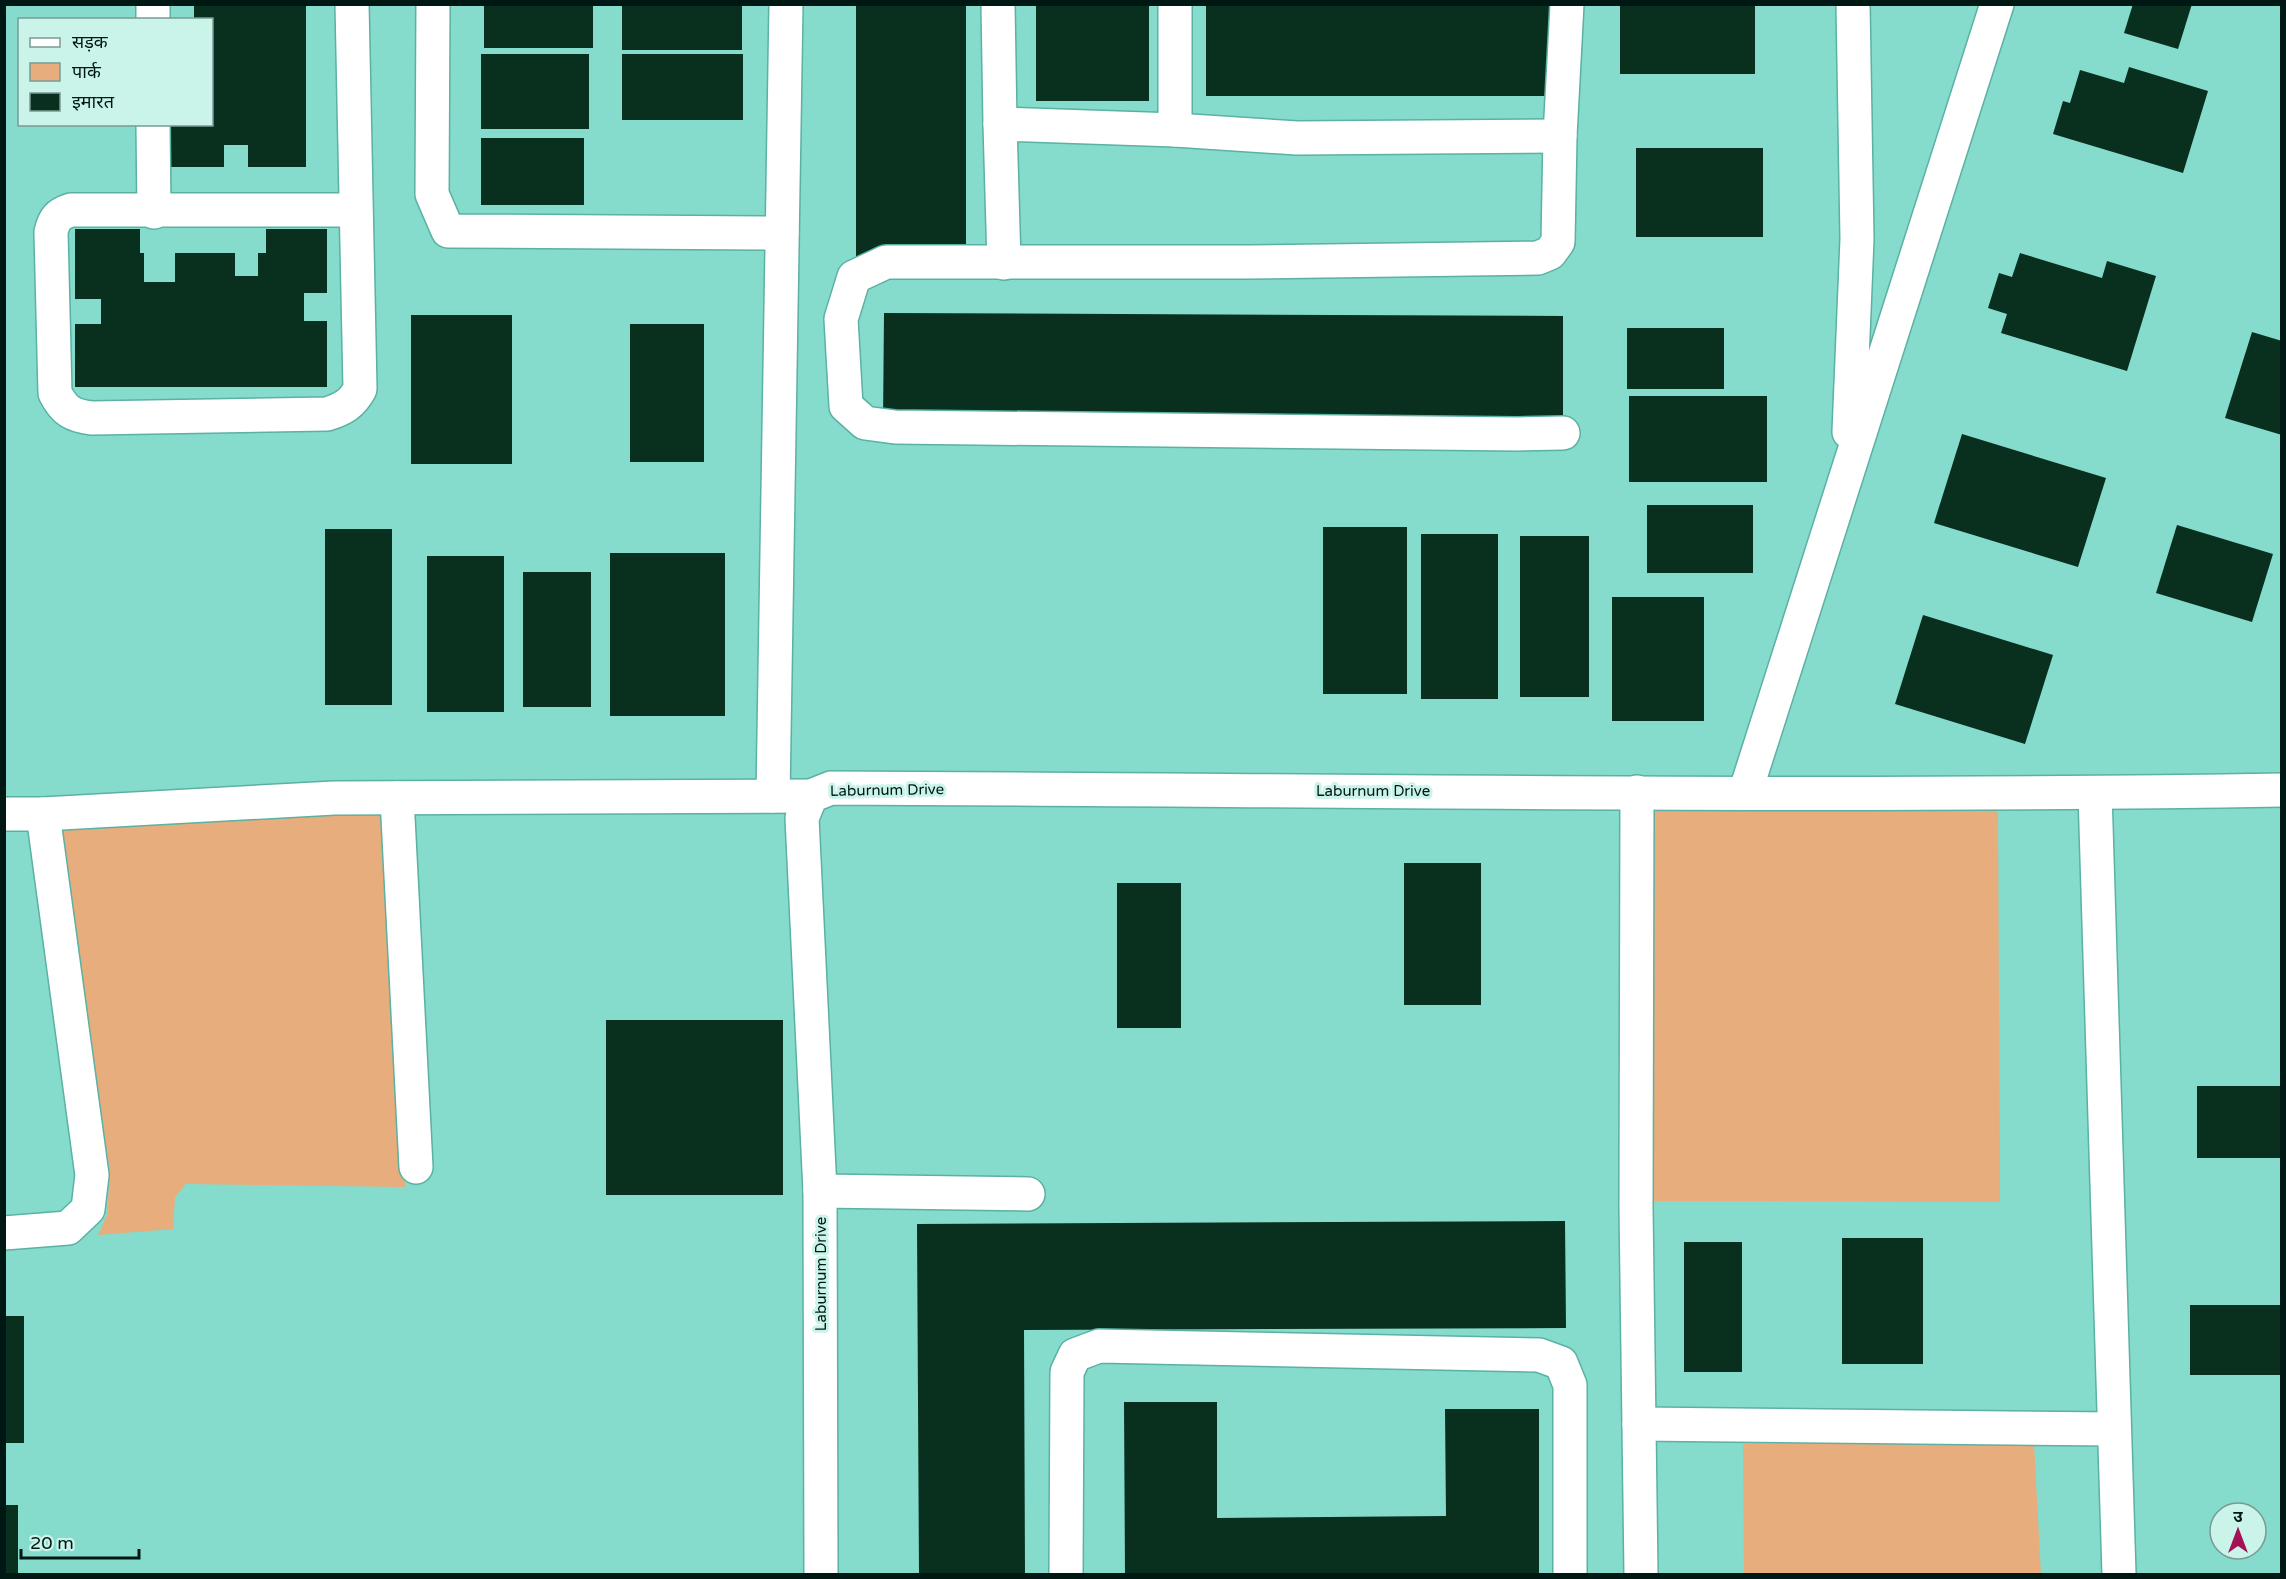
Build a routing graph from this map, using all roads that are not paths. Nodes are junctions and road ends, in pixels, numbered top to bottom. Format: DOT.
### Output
graph roads {
  1 [pos="352,4"];
  2 [pos="433,4"];
  3 [pos="786,4"];
  4 [pos="998,4"];
  5 [pos="1175,4"];
  6 [pos="1567,4"];
  7 [pos="1853,4"];
  8 [pos="1997,4"];
  9 [pos="1000,124"];
  10 [pos="153,126"];
  11 [pos="1175,130"];
  12 [pos="1560,136"];
  13 [pos="356,210"];
  14 [pos="154,212"];
  15 [pos="782,233"];
  16 [pos="1004,263"];
  17 [pos="1563,433"];
  18 [pos="1847,472"];
  19 [pos="2282,789"];
  20 [pos="1637,792"];
  21 [pos="1745,793"];
  22 [pos="2095,793"];
  23 [pos="773,796"];
  24 [pos="811,796"];
  25 [pos="397,798"];
  26 [pos="4,814"];
  27 [pos="43,814"];
  28 [pos="416,1167"];
  29 [pos="820,1191"];
  30 [pos="1028,1194"];
  31 [pos="4,1233"];
  32 [pos="1639,1424"];
  33 [pos="2114,1429"];
  34 [pos="821,1575"];
  35 [pos="1066,1575"];
  36 [pos="1570,1575"];
  37 [pos="1641,1575"];
  38 [pos="2118,1575"];
  1 -- 13 [label="street"];
  2 -- 15 [label="street"];
  3 -- 15 [label="street"];
  4 -- 9 [label="street"];
  5 -- 11 [label="street"];
  6 -- 12 [label="street"];
  7 -- 18 [label="street"];
  8 -- 18 [label="street"];
  9 -- 11 [label="street"];
  9 -- 16 [label="street"];
  10 -- 14 [label="street"];
  11 -- 12 [label="street"];
  12 -- 16 [label="street"];
  13 -- 14 [label="street"];
  13 -- 14 [label="street"];
  15 -- 23 [label="street"];
  16 -- 17 [label="street"];
  18 -- 21 [label="street"];
  19 -- 22 [label="street, Laburnum Drive"];
  20 -- 21 [label="street, Laburnum Drive"];
  20 -- 24 [label="street, Laburnum Drive"];
  20 -- 32 [label="street"];
  21 -- 22 [label="street, Laburnum Drive"];
  22 -- 33 [label="street"];
  23 -- 24 [label="street"];
  23 -- 25 [label="street"];
  24 -- 29 [label="street, Laburnum Drive"];
  25 -- 27 [label="street"];
  25 -- 28 [label="street"];
  26 -- 27 [label="street"];
  27 -- 31 [label="street"];
  29 -- 30 [label="street"];
  29 -- 34 [label="street, Laburnum Drive"];
  32 -- 33 [label="street"];
  32 -- 37 [label="street"];
  33 -- 38 [label="street"];
  35 -- 36 [label="street"];
}
